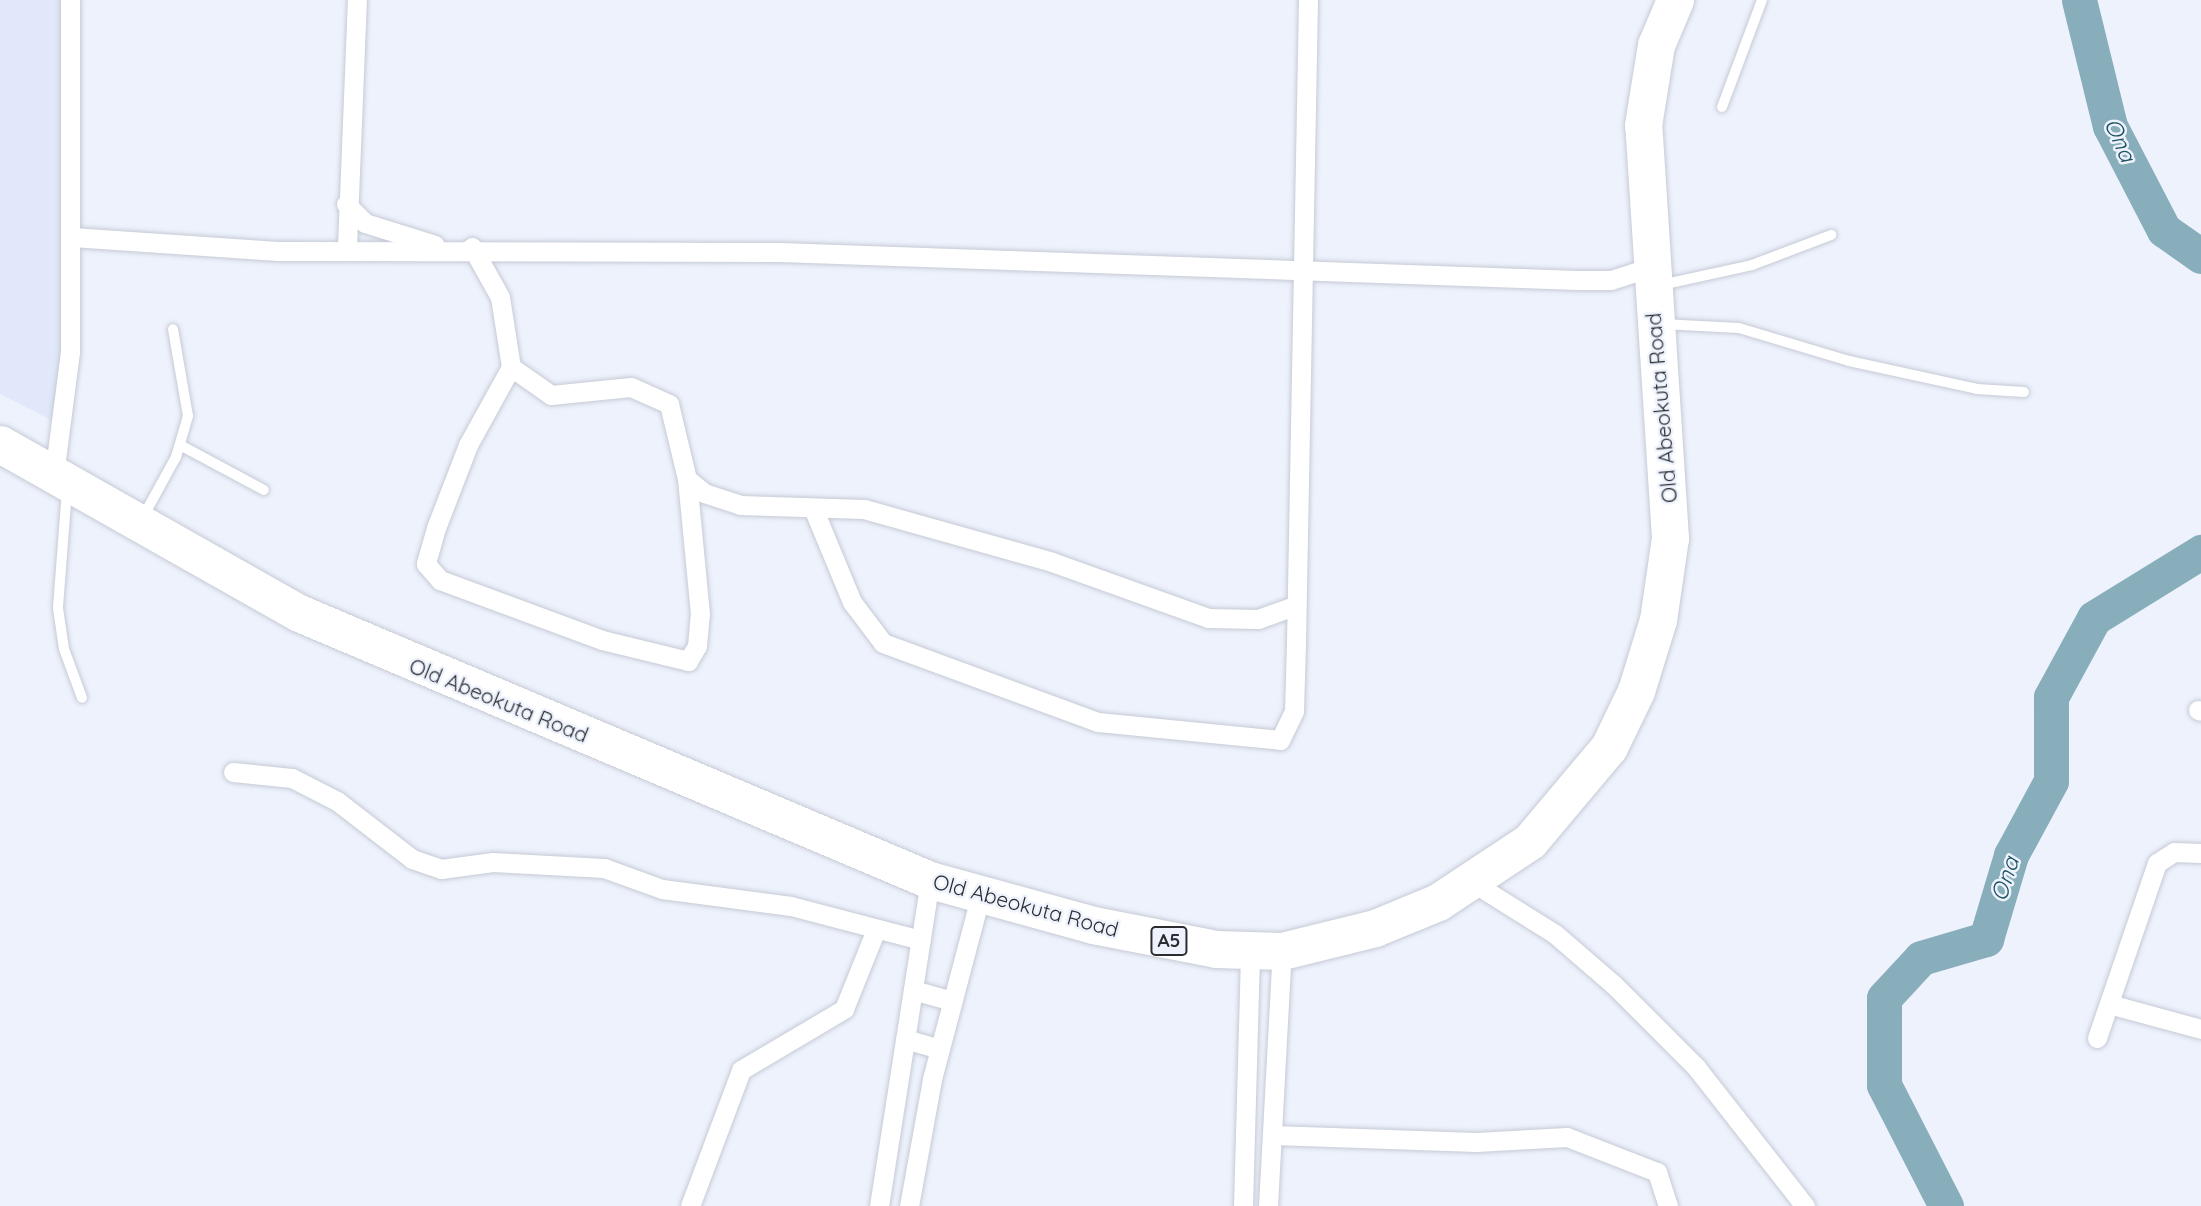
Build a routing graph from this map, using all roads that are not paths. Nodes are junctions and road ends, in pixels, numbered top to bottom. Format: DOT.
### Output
graph roads {
  1 [pos="70,0"];
  2 [pos="357,0"];
  3 [pos="1308,0"];
  4 [pos="1675,0"];
  5 [pos="1762,0"];
  6 [pos="1722,107"];
  7 [pos="346,204"];
  8 [pos="1831,235"];
  9 [pos="72,237"];
  10 [pos="347,247"];
  11 [pos="472,247"];
  12 [pos="442,248"];
  13 [pos="1301,269"];
  14 [pos="1649,277"];
  15 [pos="1655,324"];
  16 [pos="173,329"];
  17 [pos="511,368"];
  18 [pos="2024,392"];
  19 [pos="0,444"];
  20 [pos="180,446"];
  21 [pos="61,479"];
  22 [pos="687,479"];
  23 [pos="264,490"];
  24 [pos="813,508"];
  25 [pos="139,523"];
  26 [pos="1297,606"];
  27 [pos="82,698"];
  28 [pos="233,772"];
  29 [pos="2201,853"];
  30 [pos="930,880"];
  31 [pos="1472,882"];
  32 [pos="981,894"];
  33 [pos="875,932"];
  34 [pos="921,940"];
  35 [pos="1266,951"];
  36 [pos="913,990"];
  37 [pos="952,1001"];
  38 [pos="2109,1004"];
  39 [pos="2201,1029"];
  40 [pos="2097,1038"];
  41 [pos="905,1039"];
  42 [pos="940,1049"];
  43 [pos="1273,1135"];
  44 [pos="690,1206"];
  45 [pos="879,1206"];
  46 [pos="909,1206"];
  47 [pos="1243,1206"];
  48 [pos="1268,1206"];
  49 [pos="1668,1206"];
  50 [pos="1805,1206"];
  1 -- 9 [label="street"];
  2 -- 7 [label="street"];
  3 -- 13 [label="street"];
  4 -- 14 [label="highway, Old Abeokuta Road / A5"];
  5 -- 6 [label="lane"];
  7 -- 10 [label="street"];
  7 -- 12 [label="street"];
  8 -- 14 [label="lane"];
  9 -- 10 [label="street"];
  9 -- 21 [label="street"];
  10 -- 12 [label="street"];
  11 -- 12 [label="street"];
  11 -- 13 [label="street"];
  11 -- 17 [label="street"];
  13 -- 14 [label="street"];
  13 -- 26 [label="street"];
  14 -- 15 [label="highway, Old Abeokuta Road / A5"];
  15 -- 18 [label="lane"];
  15 -- 31 [label="highway, Old Abeokuta Road / A5"];
  16 -- 20 [label="lane"];
  17 -- 22 [label="street"];
  17 -- 22 [label="street"];
  19 -- 21 [label="highway, Old Abeokuta Road / A5"];
  20 -- 23 [label="lane"];
  20 -- 25 [label="lane"];
  21 -- 25 [label="highway, Old Abeokuta Road / A5"];
  21 -- 27 [label="lane"];
  22 -- 24 [label="street"];
  24 -- 26 [label="street"];
  24 -- 26 [label="street"];
  25 -- 30 [label="highway, Old Abeokuta Road / A5"];
  28 -- 33 [label="street"];
  29 -- 38 [label="street"];
  30 -- 32 [label="highway, Old Abeokuta Road / A5"];
  30 -- 34 [label="street"];
  31 -- 35 [label="highway, Old Abeokuta Road / A5"];
  31 -- 50 [label="street"];
  32 -- 35 [label="highway, Old Abeokuta Road / A5"];
  32 -- 37 [label="street"];
  33 -- 34 [label="street"];
  33 -- 44 [label="street"];
  34 -- 36 [label="street"];
  35 -- 43 [label="street"];
  35 -- 47 [label="street"];
  36 -- 37 [label="street"];
  36 -- 41 [label="street"];
  37 -- 42 [label="street"];
  38 -- 39 [label="street"];
  38 -- 40 [label="street"];
  41 -- 42 [label="street"];
  41 -- 45 [label="street"];
  42 -- 46 [label="street"];
  43 -- 48 [label="street"];
  43 -- 49 [label="street"];
}
